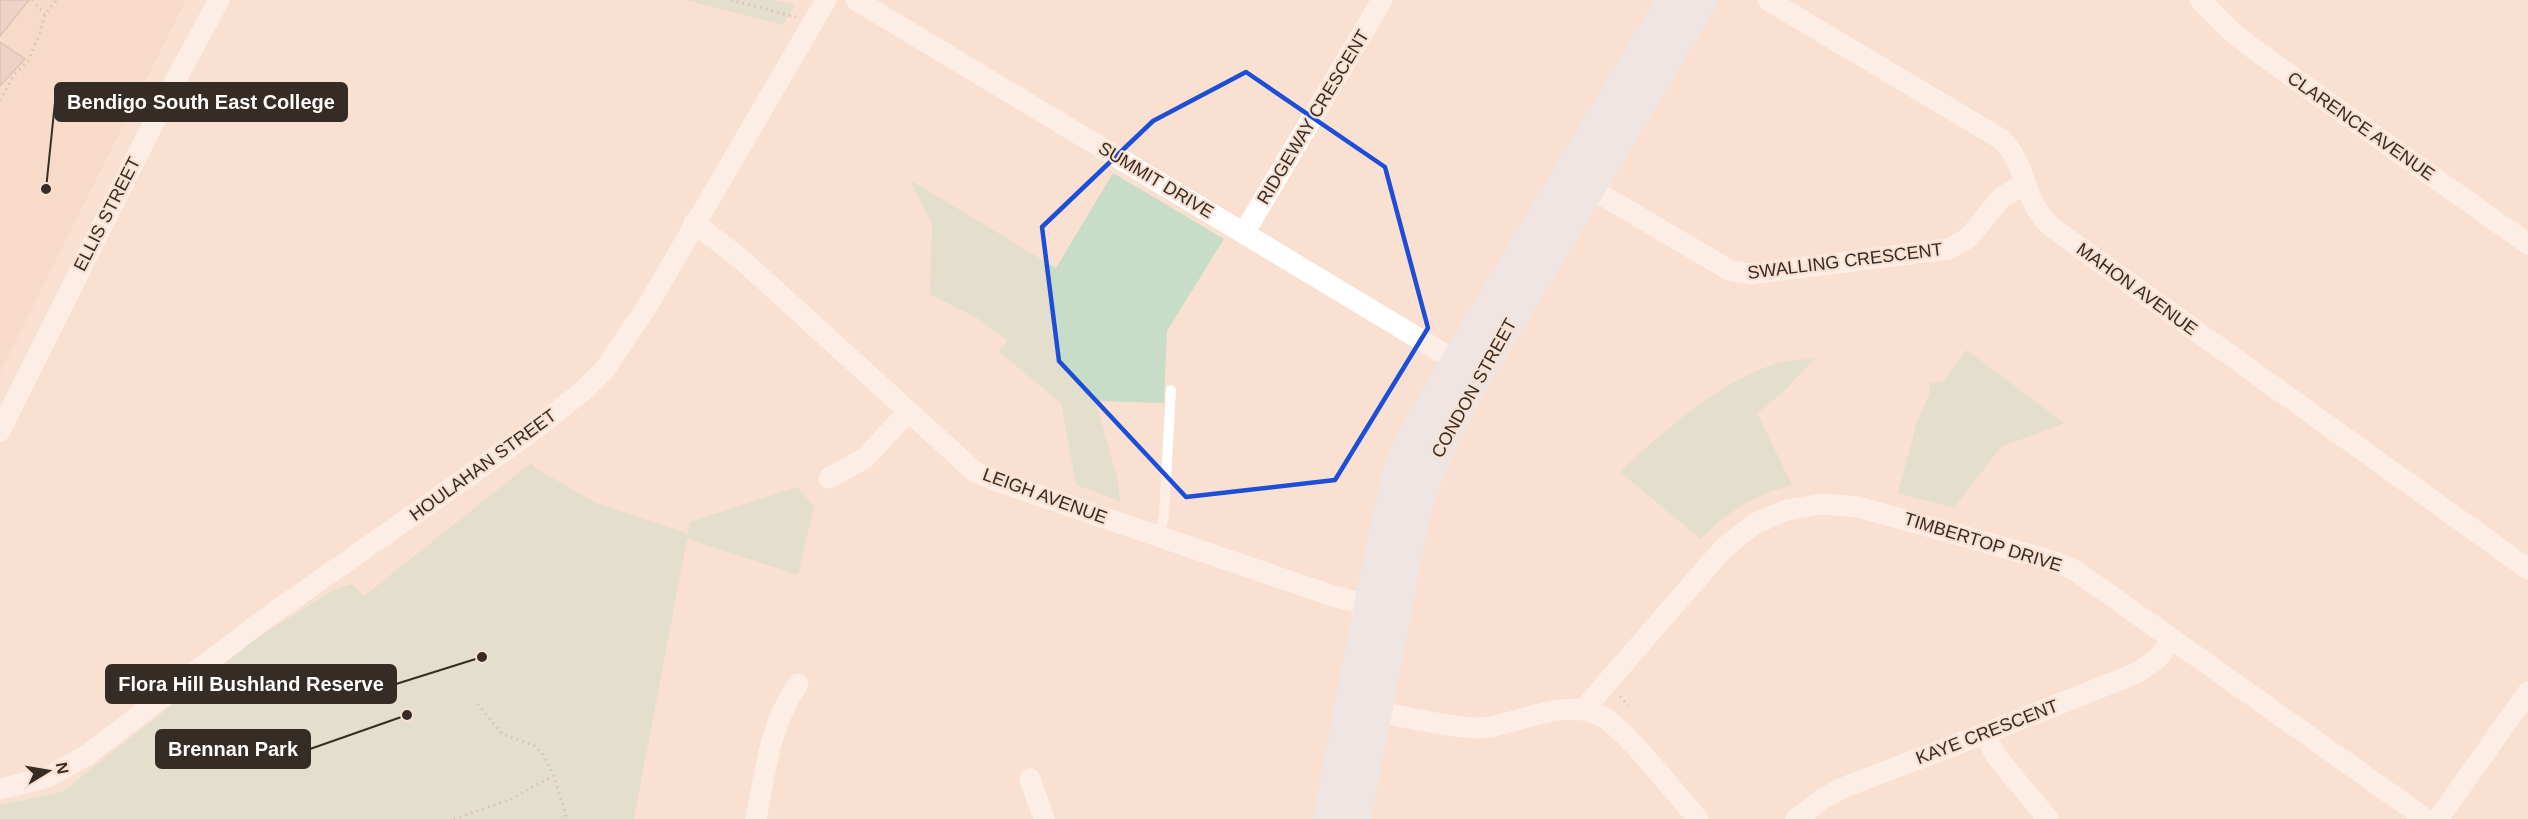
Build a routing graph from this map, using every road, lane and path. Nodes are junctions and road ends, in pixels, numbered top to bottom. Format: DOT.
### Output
graph roads {
  1 [pos="32,0"];
  2 [pos="57,0"];
  3 [pos="219,0"];
  4 [pos="731,0"];
  5 [pos="826,0"];
  6 [pos="856,0"];
  7 [pos="1382,0"];
  8 [pos="1672,0"];
  9 [pos="1703,0"];
  10 [pos="1768,0"];
  11 [pos="2200,0"];
  12 [pos="45,14"];
  13 [pos="813,22"];
  14 [pos="0,100"];
  15 [pos="2025,184"];
  16 [pos="1590,188"];
  17 [pos="694,223"];
  18 [pos="1244,233"];
  19 [pos="2528,244"];
  20 [pos="1456,361"];
  21 [pos="1171,390"];
  22 [pos="908,412"];
  23 [pos="0,431"];
  24 [pos="829,478"];
  25 [pos="1159,537"];
  26 [pos="2528,569"];
  27 [pos="1369,605"];
  28 [pos="2173,639"];
  29 [pos="798,684"];
  30 [pos="2528,692"];
  31 [pos="478,704"];
  32 [pos="1363,709"];
  33 [pos="1584,710"];
  34 [pos="1984,734"];
  35 [pos="554,776"];
  36 [pos="1030,779"];
  37 [pos="0,789"];
  38 [pos="454,819"];
  39 [pos="567,819"];
  40 [pos="756,819"];
  41 [pos="1044,819"];
  42 [pos="1328,819"];
  43 [pos="1356,819"];
  44 [pos="1698,819"];
  45 [pos="1796,819"];
  46 [pos="2048,819"];
  47 [pos="2426,819"];
  48 [pos="2438,819"];
  1 -- 12 [label="path"];
  2 -- 12 [label="path"];
  3 -- 23 [label="street, ELLIS STREET"];
  4 -- 13 [label="path"];
  5 -- 13 [label="street, HOULAHAN STREET"];
  6 -- 18 [label="street, SUMMIT DRIVE"];
  7 -- 18 [label="street, RIDGEWAY CRESCENT"];
  8 -- 20 [label="main road, CONDON STREET"];
  9 -- 16 [label="main road, CONDON STREET"];
  10 -- 15 [label="street, MAHON AVENUE"];
  11 -- 19 [label="street, CLARENCE AVENUE"];
  12 -- 14 [label="path"];
  13 -- 17 [label="street, HOULAHAN STREET"];
  15 -- 16 [label="street, SWALLING CRESCENT"];
  15 -- 26 [label="street, MAHON AVENUE"];
  16 -- 32 [label="main road, CONDON STREET"];
  17 -- 22 [label="street, LEIGH AVENUE"];
  17 -- 37 [label="street, HOULAHAN STREET"];
  18 -- 20 [label="street, SUMMIT DRIVE"];
  20 -- 27 [label="main road, CONDON STREET"];
  21 -- 25 [label="lane"];
  22 -- 24 [label="street"];
  22 -- 25 [label="street, LEIGH AVENUE"];
  25 -- 27 [label="street, LEIGH AVENUE"];
  27 -- 32 [label="main road, CONDON STREET"];
  28 -- 33 [label="street, TIMBERTOP DRIVE"];
  28 -- 34 [label="street, KAYE CRESCENT"];
  28 -- 47 [label="street, TIMBERTOP DRIVE"];
  29 -- 40 [label="street"];
  30 -- 48 [label="street"];
  31 -- 35 [label="path"];
  32 -- 33 [label="street"];
  32 -- 42 [label="main road, CONDON STREET"];
  32 -- 43 [label="main road, CONDON STREET"];
  33 -- 44 [label="street"];
  34 -- 45 [label="street, KAYE CRESCENT"];
  34 -- 46 [label="street"];
  35 -- 38 [label="path"];
  35 -- 39 [label="path"];
  36 -- 41 [label="street"];
}
